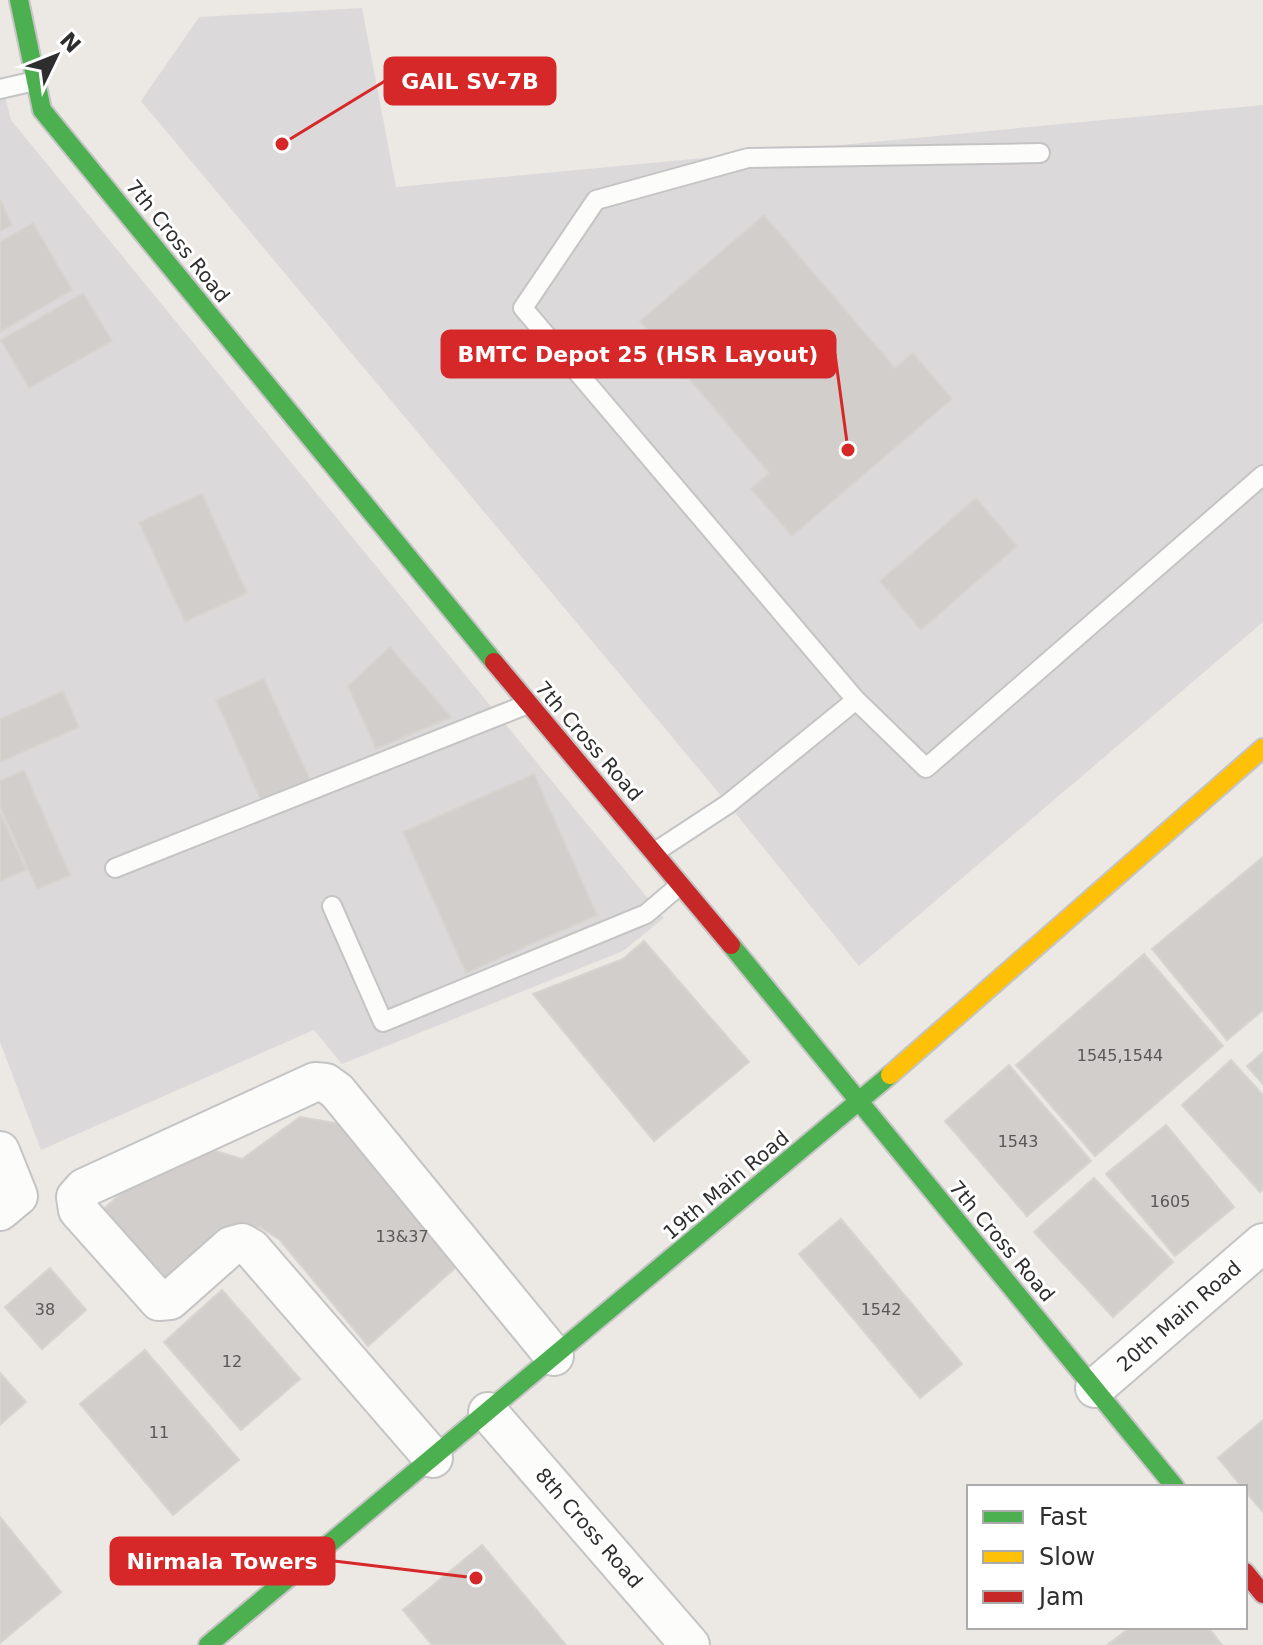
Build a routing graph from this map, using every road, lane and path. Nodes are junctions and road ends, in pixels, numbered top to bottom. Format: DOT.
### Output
graph roads {
  1 [pos="19,0"];
  2 [pos="35,81"];
  3 [pos="0,89"];
  4 [pos="1040,153"];
  5 [pos="1263,475"];
  6 [pos="856,700"];
  7 [pos="528,704"];
  8 [pos="1263,748"];
  9 [pos="655,852"];
  10 [pos="115,868"];
  11 [pos="680,885"];
  12 [pos="332,906"];
  13 [pos="859,1102"];
  14 [pos="0,1151"];
  15 [pos="9,1203"];
  16 [pos="1263,1243"];
  17 [pos="554,1356"];
  18 [pos="1095,1388"];
  19 [pos="488,1412"];
  20 [pos="433,1458"];
  21 [pos="1173,1485"];
  22 [pos="1247,1574"];
  23 [pos="1263,1594"];
  24 [pos="208,1645"];
  25 [pos="690,1645"];
  1 -- 2 [label="street, 7th Cross Road"];
  2 -- 3 [label="lane"];
  2 -- 7 [label="street, 7th Cross Road"];
  4 -- 6 [label="lane"];
  5 -- 6 [label="lane"];
  6 -- 9 [label="lane"];
  7 -- 9 [label="street, 7th Cross Road"];
  7 -- 10 [label="lane"];
  8 -- 13 [label="street, 19th Main Road"];
  9 -- 11 [label="street, 7th Cross Road"];
  11 -- 12 [label="lane"];
  11 -- 13 [label="street, 7th Cross Road"];
  13 -- 17 [label="street, 19th Main Road"];
  13 -- 18 [label="street, 7th Cross Road"];
  14 -- 15 [label="street"];
  16 -- 18 [label="street, 20th Main Road"];
  17 -- 19 [label="street, 19th Main Road"];
  17 -- 20 [label="street"];
  18 -- 21 [label="street, 7th Cross Road"];
  19 -- 20 [label="street, 19th Main Road"];
  19 -- 25 [label="street, 8th Cross Road"];
  20 -- 24 [label="street, 19th Main Road"];
  22 -- 23 [label="street"];
}
